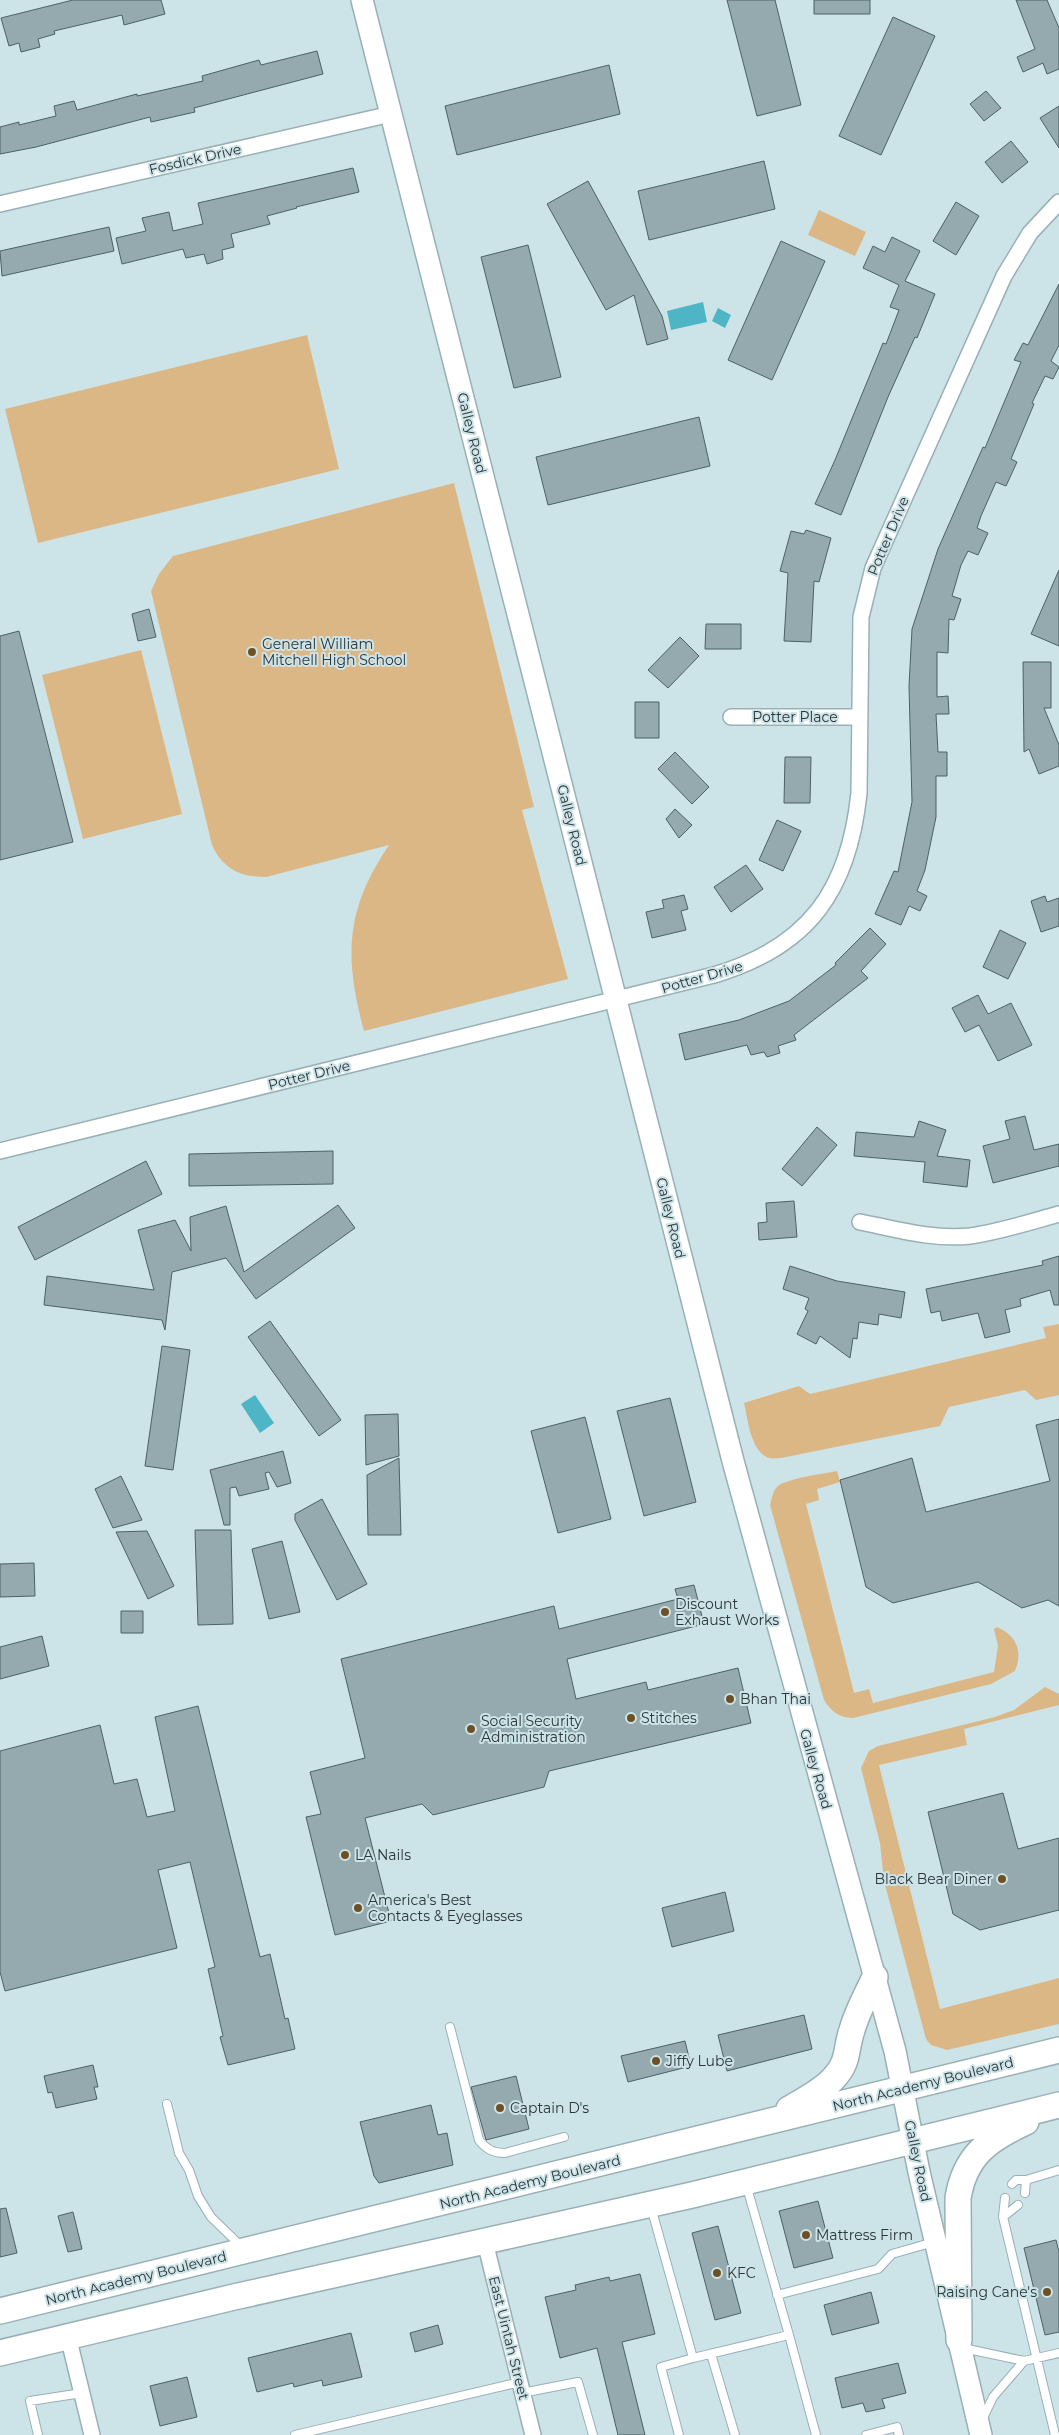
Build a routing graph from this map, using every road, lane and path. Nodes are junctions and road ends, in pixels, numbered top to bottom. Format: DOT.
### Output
graph roads {
  1 [pos="362,0"];
  2 [pos="391,114"];
  3 [pos="1059,202"];
  4 [pos="0,204"];
  5 [pos="731,717"];
  6 [pos="858,717"];
  7 [pos="616,1000"];
  8 [pos="0,1151"];
  9 [pos="1059,1214"];
  10 [pos="860,1222"];
  11 [pos="874,1977"];
  12 [pos="450,2027"];
  13 [pos="1059,2050"];
  14 [pos="904,2087"];
  15 [pos="167,2104"];
  16 [pos="1059,2105"];
  17 [pos="769,2122"];
  18 [pos="564,2137"];
  19 [pos="913,2142"];
  20 [pos="1059,2170"];
  21 [pos="1026,2180"];
  22 [pos="745,2182"];
  23 [pos="1012,2184"];
  24 [pos="1025,2193"];
  25 [pos="1005,2198"];
  26 [pos="651,2205"];
  27 [pos="1018,2205"];
  28 [pos="1004,2217"];
  29 [pos="485,2242"];
  30 [pos="936,2242"];
  31 [pos="247,2252"];
  32 [pos="777,2295"];
  33 [pos="0,2312"];
  34 [pos="789,2335"];
  35 [pos="68,2336"];
  36 [pos="959,2344"];
  37 [pos="0,2353"];
  38 [pos="1059,2353"];
  39 [pos="711,2354"];
  40 [pos="693,2358"];
  41 [pos="1037,2359"];
  42 [pos="1024,2361"];
  43 [pos="521,2388"];
  44 [pos="82,2393"];
  45 [pos="980,2431"];
  46 [pos="38,2435"];
  47 [pos="92,2435"];
  48 [pos="295,2435"];
  49 [pos="533,2435"];
  50 [pos="593,2435"];
  51 [pos="679,2435"];
  52 [pos="735,2435"];
  53 [pos="816,2435"];
  54 [pos="866,2435"];
  55 [pos="898,2435"];
  56 [pos="1056,2435"];
  1 -- 2 [label="main road, Galley Road"];
  2 -- 4 [label="street, Fosdick Drive"];
  2 -- 7 [label="main road, Galley Road"];
  3 -- 6 [label="street, Potter Drive"];
  5 -- 6 [label="street, Potter Place"];
  6 -- 7 [label="street, Potter Drive"];
  7 -- 8 [label="street, Potter Drive"];
  7 -- 11 [label="main road, Galley Road"];
  9 -- 10 [label="street"];
  11 -- 14 [label="main road, Galley Road"];
  11 -- 17 [label="highway"];
  12 -- 18 [label="lane"];
  13 -- 14 [label="highway, North Academy Boulevard"];
  14 -- 17 [label="highway, North Academy Boulevard"];
  14 -- 19 [label="main road, Galley Road"];
  15 -- 31 [label="lane"];
  16 -- 19 [label="highway"];
  16 -- 36 [label="highway"];
  17 -- 31 [label="highway, North Academy Boulevard"];
  19 -- 22 [label="highway"];
  19 -- 30 [label="main road, Galley Road"];
  20 -- 21 [label="lane"];
  21 -- 23 [label="lane"];
  21 -- 24 [label="lane"];
  22 -- 26 [label="highway"];
  22 -- 32 [label="lane"];
  25 -- 28 [label="lane"];
  26 -- 29 [label="highway"];
  26 -- 40 [label="lane"];
  27 -- 28 [label="lane"];
  28 -- 41 [label="lane"];
  29 -- 35 [label="highway"];
  29 -- 43 [label="street, East Uintah Street"];
  30 -- 32 [label="lane"];
  30 -- 36 [label="main road, Galley Road"];
  31 -- 33 [label="highway, North Academy Boulevard"];
  32 -- 34 [label="lane"];
  34 -- 39 [label="lane"];
  34 -- 53 [label="lane"];
  35 -- 37 [label="highway"];
  35 -- 44 [label="street"];
  36 -- 42 [label="lane"];
  36 -- 45 [label="main road, Galley Road"];
  38 -- 41 [label="lane"];
  39 -- 40 [label="lane"];
  39 -- 52 [label="lane"];
  40 -- 51 [label="lane"];
  41 -- 42 [label="lane"];
  41 -- 56 [label="lane"];
  42 -- 45 [label="lane"];
  43 -- 48 [label="lane"];
  43 -- 49 [label="street, East Uintah Street"];
  43 -- 50 [label="lane"];
  44 -- 46 [label="lane"];
  44 -- 47 [label="street"];
  54 -- 55 [label="lane"];
}
